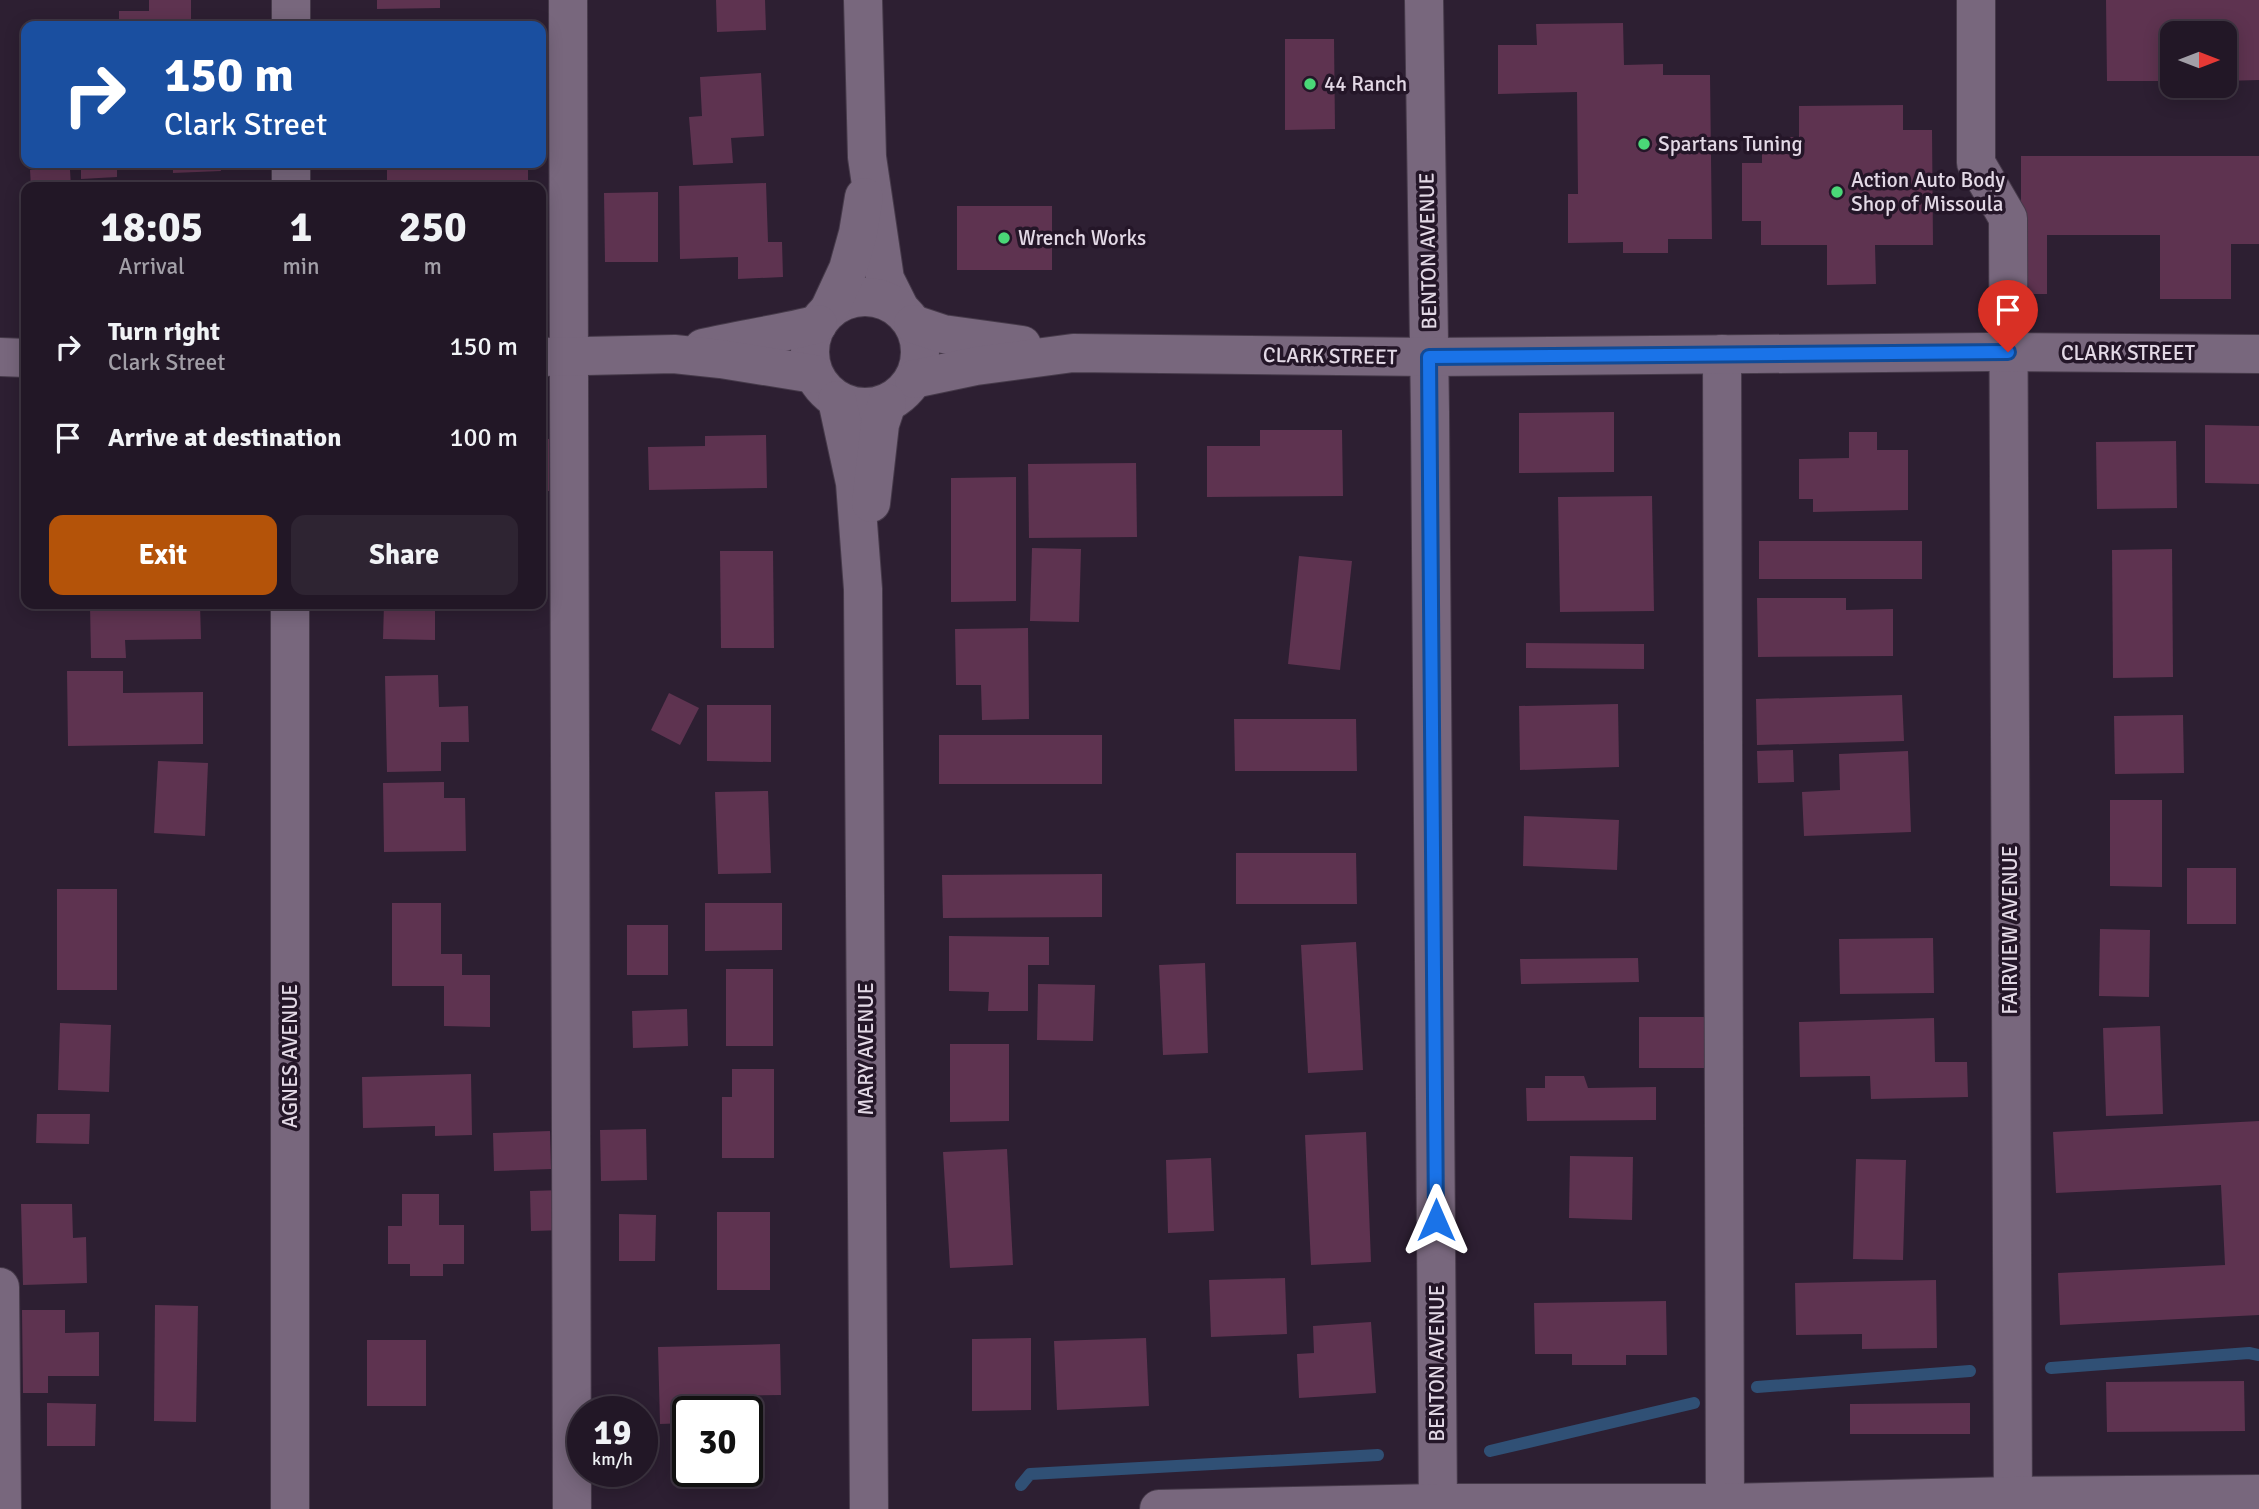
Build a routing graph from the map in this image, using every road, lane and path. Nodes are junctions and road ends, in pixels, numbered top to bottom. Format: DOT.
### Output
graph roads {
  1 [pos="291,0"];
  2 [pos="568,0"];
  3 [pos="863,0"];
  4 [pos="1424,0"];
  5 [pos="1976,0"];
  6 [pos="291,21"];
  7 [pos="867,157"];
  8 [pos="906,316"];
  9 [pos="824,317"];
  10 [pos="2008,352"];
  11 [pos="1073,353"];
  12 [pos="674,354"];
  13 [pos="1722,354"];
  14 [pos="2259,354"];
  15 [pos="0,357"];
  16 [pos="555,357"];
  17 [pos="1429,357"];
  18 [pos="21,358"];
  19 [pos="825,387"];
  20 [pos="901,391"];
  21 [pos="863,589"];
  22 [pos="290,609"];
  23 [pos="0,1287"];
  24 [pos="2259,1494"];
  25 [pos="2013,1502"];
  26 [pos="1438,1506"];
  27 [pos="1725,1506"];
  28 [pos="2,1509"];
  29 [pos="290,1509"];
  30 [pos="572,1509"];
  31 [pos="869,1509"];
  32 [pos="1159,1509"];
  1 -- 6 [label="street"];
  2 -- 16 [label="street"];
  3 -- 7 [label="street"];
  4 -- 17 [label="street, BENTON AVENUE"];
  5 -- 10 [label="street, FAIRVIEW AVENUE"];
  7 -- 8 [label="street"];
  7 -- 9 [label="street"];
  8 -- 9 [label="street"];
  8 -- 11 [label="street"];
  8 -- 20 [label="street"];
  9 -- 12 [label="street"];
  9 -- 19 [label="street"];
  10 -- 13 [label="street, CLARK STREET"];
  10 -- 14 [label="street, CLARK STREET"];
  10 -- 25 [label="street, FAIRVIEW AVENUE"];
  11 -- 17 [label="street, CLARK STREET"];
  11 -- 20 [label="street"];
  12 -- 16 [label="street"];
  12 -- 19 [label="street"];
  13 -- 17 [label="street, CLARK STREET"];
  13 -- 27 [label="street"];
  15 -- 18 [label="street"];
  16 -- 30 [label="street"];
  17 -- 26 [label="street, BENTON AVENUE"];
  19 -- 20 [label="street"];
  19 -- 21 [label="street, MARY AVENUE"];
  20 -- 21 [label="street, MARY AVENUE"];
  21 -- 31 [label="street, MARY AVENUE"];
  22 -- 29 [label="street, AGNES AVENUE"];
  23 -- 28 [label="street"];
  24 -- 25 [label="street"];
  25 -- 27 [label="street"];
  26 -- 27 [label="street"];
  26 -- 32 [label="street"];
}
